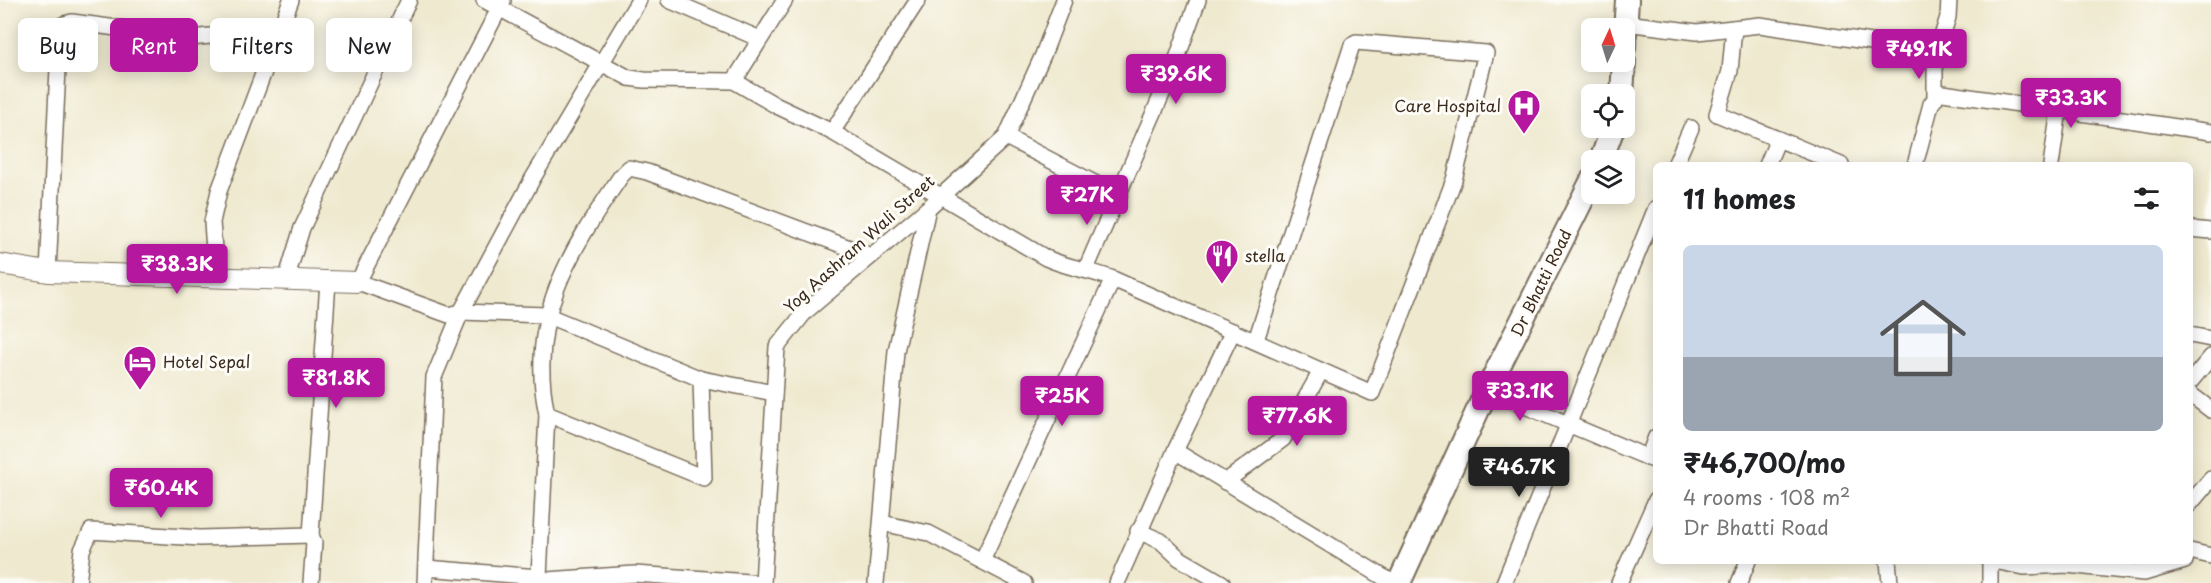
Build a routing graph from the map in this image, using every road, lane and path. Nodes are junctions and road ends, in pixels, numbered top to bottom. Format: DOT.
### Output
graph roads {
  1 [pos="291,0"];
  2 [pos="408,0"];
  3 [pos="484,0"];
  4 [pos="639,0"];
  5 [pos="669,0"];
  6 [pos="785,0"];
  7 [pos="918,0"];
  8 [pos="1064,0"];
  9 [pos="1198,0"];
  10 [pos="1627,0"];
  11 [pos="1950,0"];
  12 [pos="501,4"];
  13 [pos="284,18"];
  14 [pos="1626,18"];
  15 [pos="1635,24"];
  16 [pos="1734,28"];
  17 [pos="210,36"];
  18 [pos="760,39"];
  19 [pos="1937,52"];
  20 [pos="601,64"];
  21 [pos="264,72"];
  22 [pos="734,81"];
  23 [pos="1935,92"];
  24 [pos="2059,110"];
  25 [pos="1691,128"];
  26 [pos="832,132"];
  27 [pos="2211,132"];
  28 [pos="1006,137"];
  29 [pos="1778,139"];
  30 [pos="1676,162"];
  31 [pos="1768,162"];
  32 [pos="1834,162"];
  33 [pos="1917,162"];
  34 [pos="2052,162"];
  35 [pos="940,195"];
  36 [pos="1119,196"];
  37 [pos="1581,202"];
  38 [pos="928,208"];
  39 [pos="1653,215"];
  40 [pos="2193,229"];
  41 [pos="2211,231"];
  42 [pos="871,256"];
  43 [pos="0,264"];
  44 [pos="1086,269"];
  45 [pos="48,272"];
  46 [pos="216,278"];
  47 [pos="1113,279"];
  48 [pos="286,280"];
  49 [pos="328,281"];
  50 [pos="358,282"];
  51 [pos="460,312"];
  52 [pos="546,315"];
  53 [pos="1233,331"];
  54 [pos="2193,336"];
  55 [pos="2211,339"];
  56 [pos="1256,340"];
  57 [pos="2211,357"];
  58 [pos="1321,370"];
  59 [pos="2193,378"];
  60 [pos="701,379"];
  61 [pos="1487,390"];
  62 [pos="774,393"];
  63 [pos="2193,396"];
  64 [pos="2211,410"];
  65 [pos="547,414"];
  66 [pos="1566,425"];
  67 [pos="1175,451"];
  68 [pos="1652,460"];
  69 [pos="2211,478"];
  70 [pos="1225,482"];
  71 [pos="2193,500"];
  72 [pos="1653,507"];
  73 [pos="882,523"];
  74 [pos="1138,531"];
  75 [pos="311,535"];
  76 [pos="2193,552"];
  77 [pos="2209,555"];
  78 [pos="2193,558"];
  79 [pos="982,561"];
  80 [pos="1747,564"];
  81 [pos="1888,564"];
  82 [pos="1992,564"];
  83 [pos="2075,564"];
  84 [pos="2175,564"];
  85 [pos="426,575"];
  86 [pos="539,577"];
  87 [pos="1743,582"];
  88 [pos="78,583"];
  89 [pos="312,583"];
  90 [pos="763,583"];
  91 [pos="876,583"];
  92 [pos="1024,583"];
  93 [pos="1117,583"];
  94 [pos="1222,583"];
  95 [pos="1394,583"];
  96 [pos="1399,583"];
  97 [pos="1504,583"];
  98 [pos="1619,583"];
  99 [pos="1890,583"];
  100 [pos="1990,583"];
  1 -- 13 [label="street"];
  2 -- 48 [label="street"];
  3 -- 12 [label="street"];
  4 -- 20 [label="street"];
  5 -- 18 [label="street"];
  6 -- 18 [label="street"];
  7 -- 26 [label="street"];
  8 -- 28 [label="street, Yog Aashram Wali Street"];
  9 -- 36 [label="street"];
  10 -- 14 [label="main road"];
  11 -- 19 [label="street"];
  12 -- 20 [label="street"];
  12 -- 50 [label="street"];
  15 -- 16 [label="street"];
  16 -- 19 [label="street"];
  16 -- 29 [label="street"];
  17 -- 45 [label="street"];
  18 -- 22 [label="street"];
  19 -- 23 [label="street"];
  20 -- 22 [label="street"];
  20 -- 51 [label="street"];
  21 -- 46 [label="street"];
  22 -- 26 [label="street"];
  23 -- 24 [label="street"];
  23 -- 33 [label="street"];
  24 -- 27 [label="street"];
  24 -- 34 [label="street"];
  25 -- 30 [label="street"];
  26 -- 35 [label="street"];
  28 -- 35 [label="street, Yog Aashram Wali Street"];
  28 -- 36 [label="street"];
  29 -- 31 [label="street"];
  29 -- 32 [label="street"];
  35 -- 38 [label="street, Yog Aashram Wali Street"];
  35 -- 44 [label="street"];
  36 -- 44 [label="street"];
  37 -- 61 [label="main road, Dr Bhatti Road"];
  38 -- 42 [label="street, Yog Aashram Wali Street"];
  38 -- 73 [label="street"];
  39 -- 66 [label="street"];
  40 -- 41 [label="street"];
  42 -- 52 [label="street"];
  42 -- 62 [label="street, Yog Aashram Wali Street"];
  43 -- 45 [label="street"];
  44 -- 47 [label="street"];
  45 -- 46 [label="street"];
  46 -- 48 [label="street"];
  47 -- 53 [label="street"];
  47 -- 79 [label="street"];
  48 -- 49 [label="street"];
  49 -- 50 [label="street"];
  49 -- 75 [label="street"];
  50 -- 51 [label="street"];
  51 -- 52 [label="street"];
  51 -- 85 [label="street"];
  52 -- 60 [label="street"];
  52 -- 65 [label="street"];
  53 -- 56 [label="street"];
  53 -- 67 [label="street"];
  54 -- 55 [label="street"];
  56 -- 58 [label="street"];
  56 -- 58 [label="street"];
  57 -- 59 [label="street"];
  58 -- 70 [label="street"];
  60 -- 62 [label="street"];
  60 -- 65 [label="street"];
  61 -- 66 [label="street"];
  61 -- 96 [label="main road, Dr Bhatti Road"];
  62 -- 90 [label="street, Yog Aashram Wali Street"];
  63 -- 64 [label="street"];
  65 -- 86 [label="street"];
  66 -- 68 [label="street"];
  66 -- 97 [label="street"];
  67 -- 70 [label="street"];
  67 -- 74 [label="street"];
  69 -- 71 [label="street"];
  70 -- 95 [label="street"];
  72 -- 98 [label="street"];
  73 -- 79 [label="street"];
  73 -- 91 [label="street"];
  74 -- 93 [label="street"];
  74 -- 94 [label="street"];
  75 -- 88 [label="street"];
  75 -- 89 [label="street"];
  76 -- 77 [label="street"];
  77 -- 78 [label="street"];
  79 -- 92 [label="street"];
  80 -- 87 [label="street"];
  81 -- 99 [label="street"];
  82 -- 100 [label="street"];
  83 -- 84 [label="street"];
  85 -- 86 [label="street"];
  86 -- 90 [label="street"];
}
